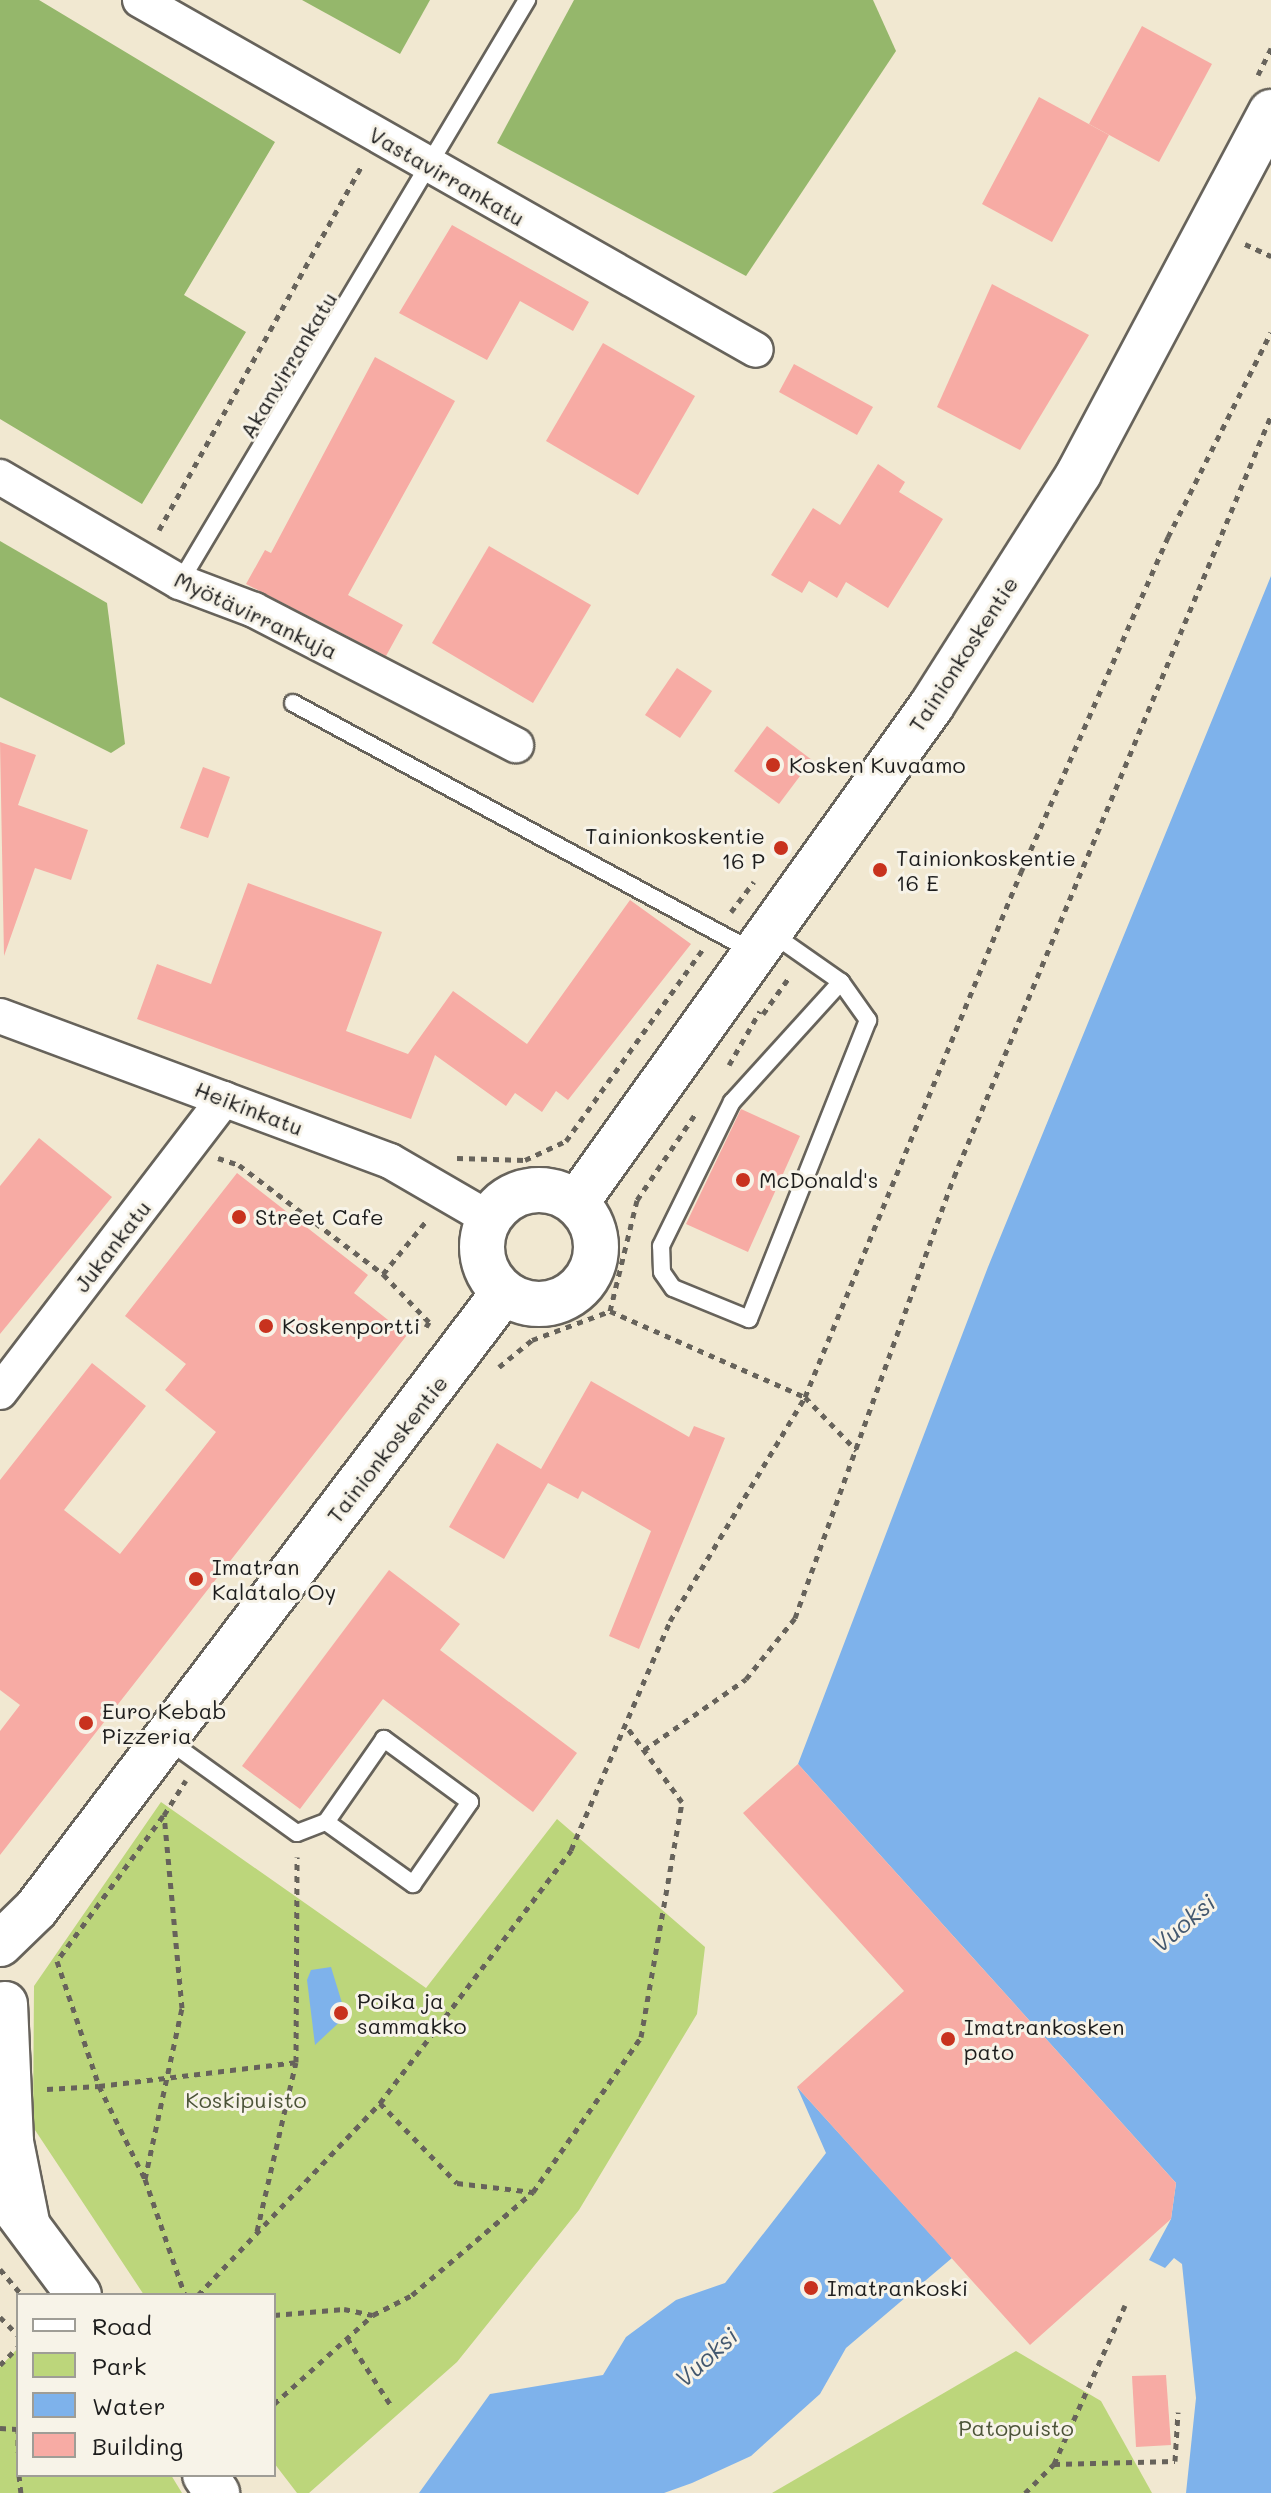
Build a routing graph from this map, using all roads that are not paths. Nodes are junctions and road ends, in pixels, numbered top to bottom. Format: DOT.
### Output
graph roads {
  1 [pos="140,0"];
  2 [pos="527,0"];
  3 [pos="1261,99"];
  4 [pos="432,168"];
  5 [pos="756,350"];
  6 [pos="0,477"];
  7 [pos="180,582"];
  8 [pos="293,703"];
  9 [pos="516,745"];
  10 [pos="779,949"];
  11 [pos="841,982"];
  12 [pos="0,1016"];
  13 [pos="224,1099"];
  14 [pos="576,1203"];
  15 [pos="490,1219"];
  16 [pos="504,1292"];
  17 [pos="0,1392"];
  18 [pos="182,1750"];
  19 [pos="326,1822"];
  20 [pos="36,1909"];
  21 [pos="0,1944"];
  22 [pos="3,2008"];
  23 [pos="13,2206"];
  24 [pos="78,2293"];
  1 -- 4 [label="street, Vastavirrankatu"];
  2 -- 4 [label="lane, Akanvirrankatu"];
  3 -- 10 [label="main road, Tainionkoskentie"];
  4 -- 5 [label="street, Vastavirrankatu"];
  4 -- 7 [label="lane, Akanvirrankatu"];
  6 -- 7 [label="street, Myötävirrankuja"];
  7 -- 9 [label="street, Myötävirrankuja"];
  8 -- 10 [label="lane"];
  10 -- 11 [label="lane"];
  10 -- 14 [label="main road, Tainionkoskentie"];
  11 -- 11 [label="lane"];
  12 -- 13 [label="street, Heikinkatu"];
  13 -- 15 [label="street, Heikinkatu"];
  13 -- 17 [label="street, Jukankatu"];
  14 -- 15 [label="main road"];
  14 -- 16 [label="main road"];
  15 -- 16 [label="main road"];
  16 -- 18 [label="main road, Tainionkoskentie"];
  18 -- 19 [label="lane"];
  18 -- 20 [label="main road, Tainionkoskentie"];
  19 -- 19 [label="lane"];
  20 -- 21 [label="main road, Tainionkoskentie"];
  20 -- 22 [label="main road, Tainionkoskentie"];
  22 -- 23 [label="main road, Tainionkoskentie"];
  23 -- 24 [label="main road"];
}
